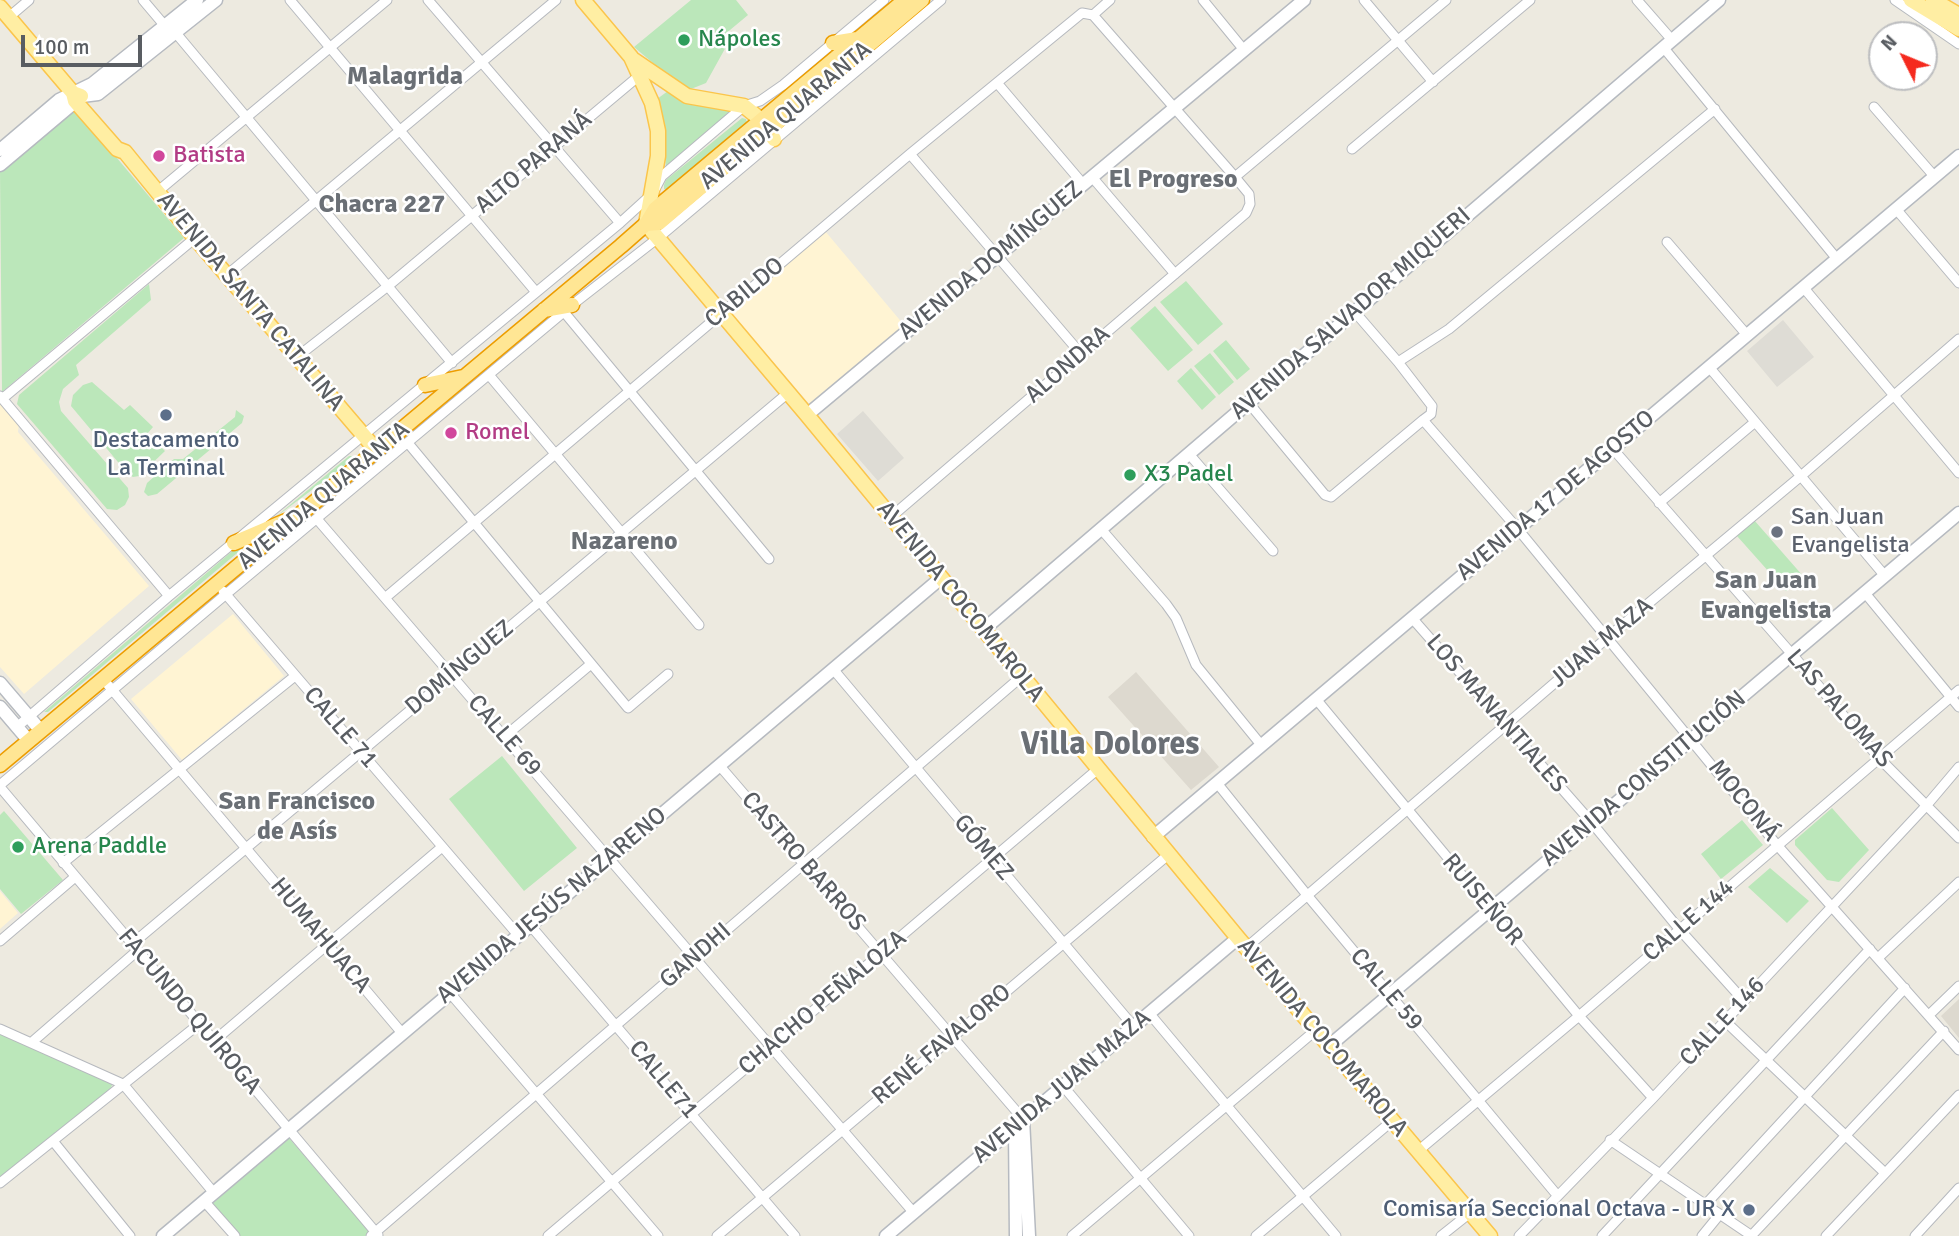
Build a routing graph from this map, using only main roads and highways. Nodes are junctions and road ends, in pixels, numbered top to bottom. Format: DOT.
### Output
graph roads {
  1 [pos="197,0"];
  2 [pos="216,0"];
  3 [pos="583,0"];
  4 [pos="905,0"];
  5 [pos="922,0"];
  6 [pos="1304,0"];
  7 [pos="1719,0"];
  8 [pos="1911,0"];
  9 [pos="1935,1"];
  10 [pos="4,12"];
  11 [pos="1959,15"];
  12 [pos="170,29"];
  13 [pos="1959,29"];
  14 [pos="858,38"];
  15 [pos="833,43"];
  16 [pos="631,57"];
  17 [pos="76,97"];
  18 [pos="768,129"];
  19 [pos="0,150"];
  20 [pos="1959,156"];
  21 [pos="0,165"];
  22 [pos="646,224"];
  23 [pos="568,308"];
  24 [pos="543,310"];
  25 [pos="464,377"];
  26 [pos="425,385"];
  27 [pos="807,415"];
  28 [pos="382,456"];
  29 [pos="302,513"];
  30 [pos="1959,513"];
  31 [pos="234,543"];
  32 [pos="941,578"];
  33 [pos="983,630"];
  34 [pos="0,683"];
  35 [pos="0,707"];
  36 [pos="41,731"];
  37 [pos="29,741"];
  38 [pos="0,765"];
  39 [pos="1153,836"];
  40 [pos="1242,943"];
  41 [pos="1329,1046"];
  42 [pos="1019,1123"];
  43 [pos="163,1236"];
  44 [pos="886,1236"];
  45 [pos="1016,1236"];
  46 [pos="1029,1236"];
  47 [pos="1490,1236"];
  1 -- 12 [label="main road"];
  2 -- 12 [label="main road"];
  3 -- 16 [label="main road"];
  4 -- 14 [label="highway, AVENIDA QUARANTA"];
  5 -- 18 [label="highway, AVENIDA QUARANTA"];
  6 -- 27 [label="main road, AVENIDA DOMÍNGUEZ"];
  7 -- 33 [label="main road, AVENIDA SALVADOR MIQUERI"];
  8 -- 13 [label="main road"];
  9 -- 11 [label="main road"];
  10 -- 17 [label="main road, AVENIDA SANTA CATALINA"];
  12 -- 17 [label="main road"];
  14 -- 15 [label="highway"];
  14 -- 18 [label="highway, AVENIDA QUARANTA"];
  16 -- 18 [label="main road"];
  16 -- 22 [label="main road"];
  17 -- 19 [label="main road"];
  17 -- 21 [label="main road"];
  17 -- 28 [label="main road, AVENIDA SANTA CATALINA"];
  18 -- 22 [label="highway, AVENIDA QUARANTA"];
  20 -- 39 [label="main road, AVENIDA 17 DE AGOSTO"];
  22 -- 24 [label="highway, AVENIDA QUARANTA"];
  22 -- 27 [label="main road, AVENIDA COCOMAROLA"];
  23 -- 24 [label="highway"];
  24 -- 25 [label="highway, AVENIDA QUARANTA"];
  25 -- 26 [label="highway"];
  25 -- 28 [label="highway, AVENIDA QUARANTA"];
  27 -- 32 [label="main road, AVENIDA COCOMAROLA"];
  28 -- 29 [label="highway, AVENIDA QUARANTA"];
  29 -- 31 [label="highway"];
  29 -- 36 [label="highway, AVENIDA QUARANTA"];
  30 -- 41 [label="main road, AVENIDA CONSTITUCIÓN"];
  32 -- 33 [label="main road, AVENIDA COCOMAROLA"];
  32 -- 43 [label="main road, AVENIDA JESÚS NAZARENO"];
  33 -- 39 [label="main road, AVENIDA COCOMAROLA"];
  34 -- 36 [label="main road"];
  35 -- 37 [label="main road"];
  36 -- 37 [label="highway, AVENIDA QUARANTA"];
  37 -- 38 [label="highway, AVENIDA QUARANTA"];
  39 -- 40 [label="main road, AVENIDA COCOMAROLA"];
  40 -- 41 [label="main road, AVENIDA COCOMAROLA"];
  40 -- 42 [label="main road, AVENIDA JUAN MAZA"];
  41 -- 47 [label="main road, AVENIDA COCOMAROLA"];
  42 -- 44 [label="main road, AVENIDA JUAN MAZA"];
  42 -- 45 [label="main road"];
  42 -- 46 [label="main road"];
}
